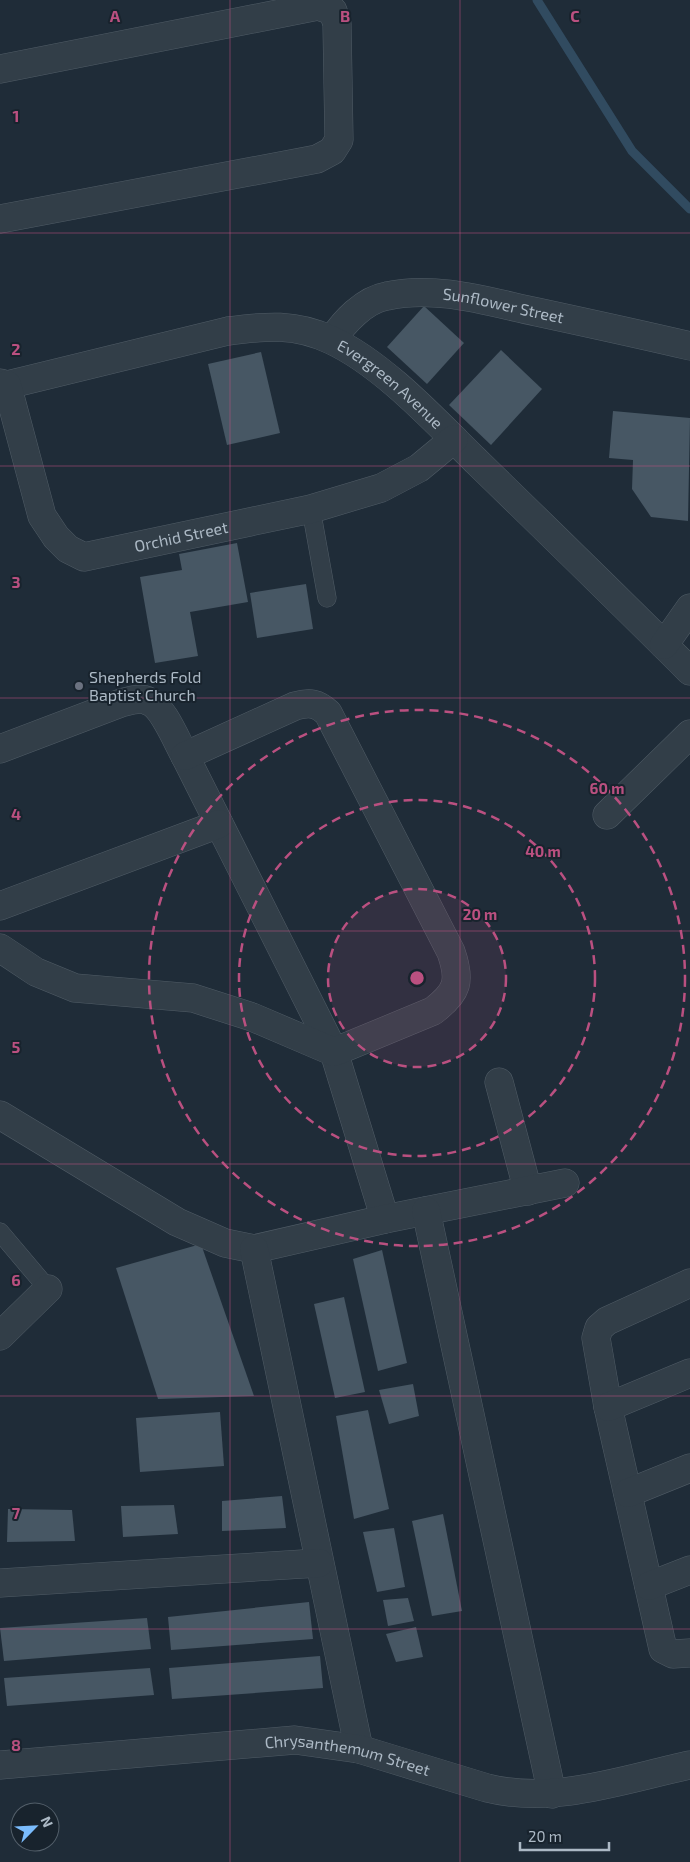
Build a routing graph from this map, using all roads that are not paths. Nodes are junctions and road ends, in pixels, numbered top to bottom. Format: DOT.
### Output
graph roads {
  1 [pos="0,69"];
  2 [pos="0,219"];
  3 [pos="332,340"];
  4 [pos="690,346"];
  5 [pos="4,384"];
  6 [pos="454,439"];
  7 [pos="311,508"];
  8 [pos="327,598"];
  9 [pos="690,608"];
  10 [pos="664,645"];
  11 [pos="690,671"];
  12 [pos="690,734"];
  13 [pos="0,749"];
  14 [pos="185,756"];
  15 [pos="607,815"];
  16 [pos="219,824"];
  17 [pos="0,906"];
  18 [pos="0,948"];
  19 [pos="334,1052"];
  20 [pos="499,1082"];
  21 [pos="0,1115"];
  22 [pos="565,1183"];
  23 [pos="528,1191"];
  24 [pos="426,1211"];
  25 [pos="385,1219"];
  26 [pos="0,1232"];
  27 [pos="254,1249"];
  28 [pos="690,1283"];
  29 [pos="48,1289"];
  30 [pos="0,1336"];
  31 [pos="690,1374"];
  32 [pos="608,1407"];
  33 [pos="690,1468"];
  34 [pos="628,1493"];
  35 [pos="319,1563"];
  36 [pos="690,1570"];
  37 [pos="0,1584"];
  38 [pos="649,1586"];
  39 [pos="690,1653"];
  40 [pos="359,1749"];
  41 [pos="0,1765"];
  42 [pos="690,1765"];
  43 [pos="552,1794"];
  1 -- 2 [label="street"];
  3 -- 4 [label="street, Sunflower Street"];
  3 -- 5 [label="street, Evergreen Avenue"];
  3 -- 6 [label="street, Evergreen Avenue"];
  5 -- 7 [label="street, Orchid Street"];
  6 -- 7 [label="street, Orchid Street"];
  6 -- 10 [label="street, Evergreen Avenue"];
  7 -- 8 [label="lane"];
  9 -- 10 [label="street"];
  10 -- 11 [label="street, Evergreen Avenue"];
  12 -- 15 [label="street"];
  13 -- 14 [label="street"];
  14 -- 16 [label="street"];
  14 -- 19 [label="street"];
  16 -- 17 [label="street"];
  16 -- 19 [label="street"];
  18 -- 19 [label="street"];
  19 -- 25 [label="street"];
  20 -- 23 [label="street"];
  21 -- 27 [label="street"];
  22 -- 23 [label="street"];
  23 -- 24 [label="street"];
  24 -- 25 [label="street"];
  24 -- 43 [label="street"];
  25 -- 27 [label="street"];
  26 -- 29 [label="lane"];
  27 -- 35 [label="street"];
  28 -- 32 [label="street"];
  29 -- 30 [label="street"];
  31 -- 32 [label="street"];
  32 -- 34 [label="street"];
  33 -- 34 [label="street"];
  34 -- 38 [label="street"];
  35 -- 37 [label="street"];
  35 -- 40 [label="street"];
  36 -- 38 [label="street"];
  38 -- 39 [label="street"];
  40 -- 41 [label="street, Chrysanthemum Street"];
  40 -- 43 [label="street, Chrysanthemum Street"];
  42 -- 43 [label="street, Chrysanthemum Street"];
}
